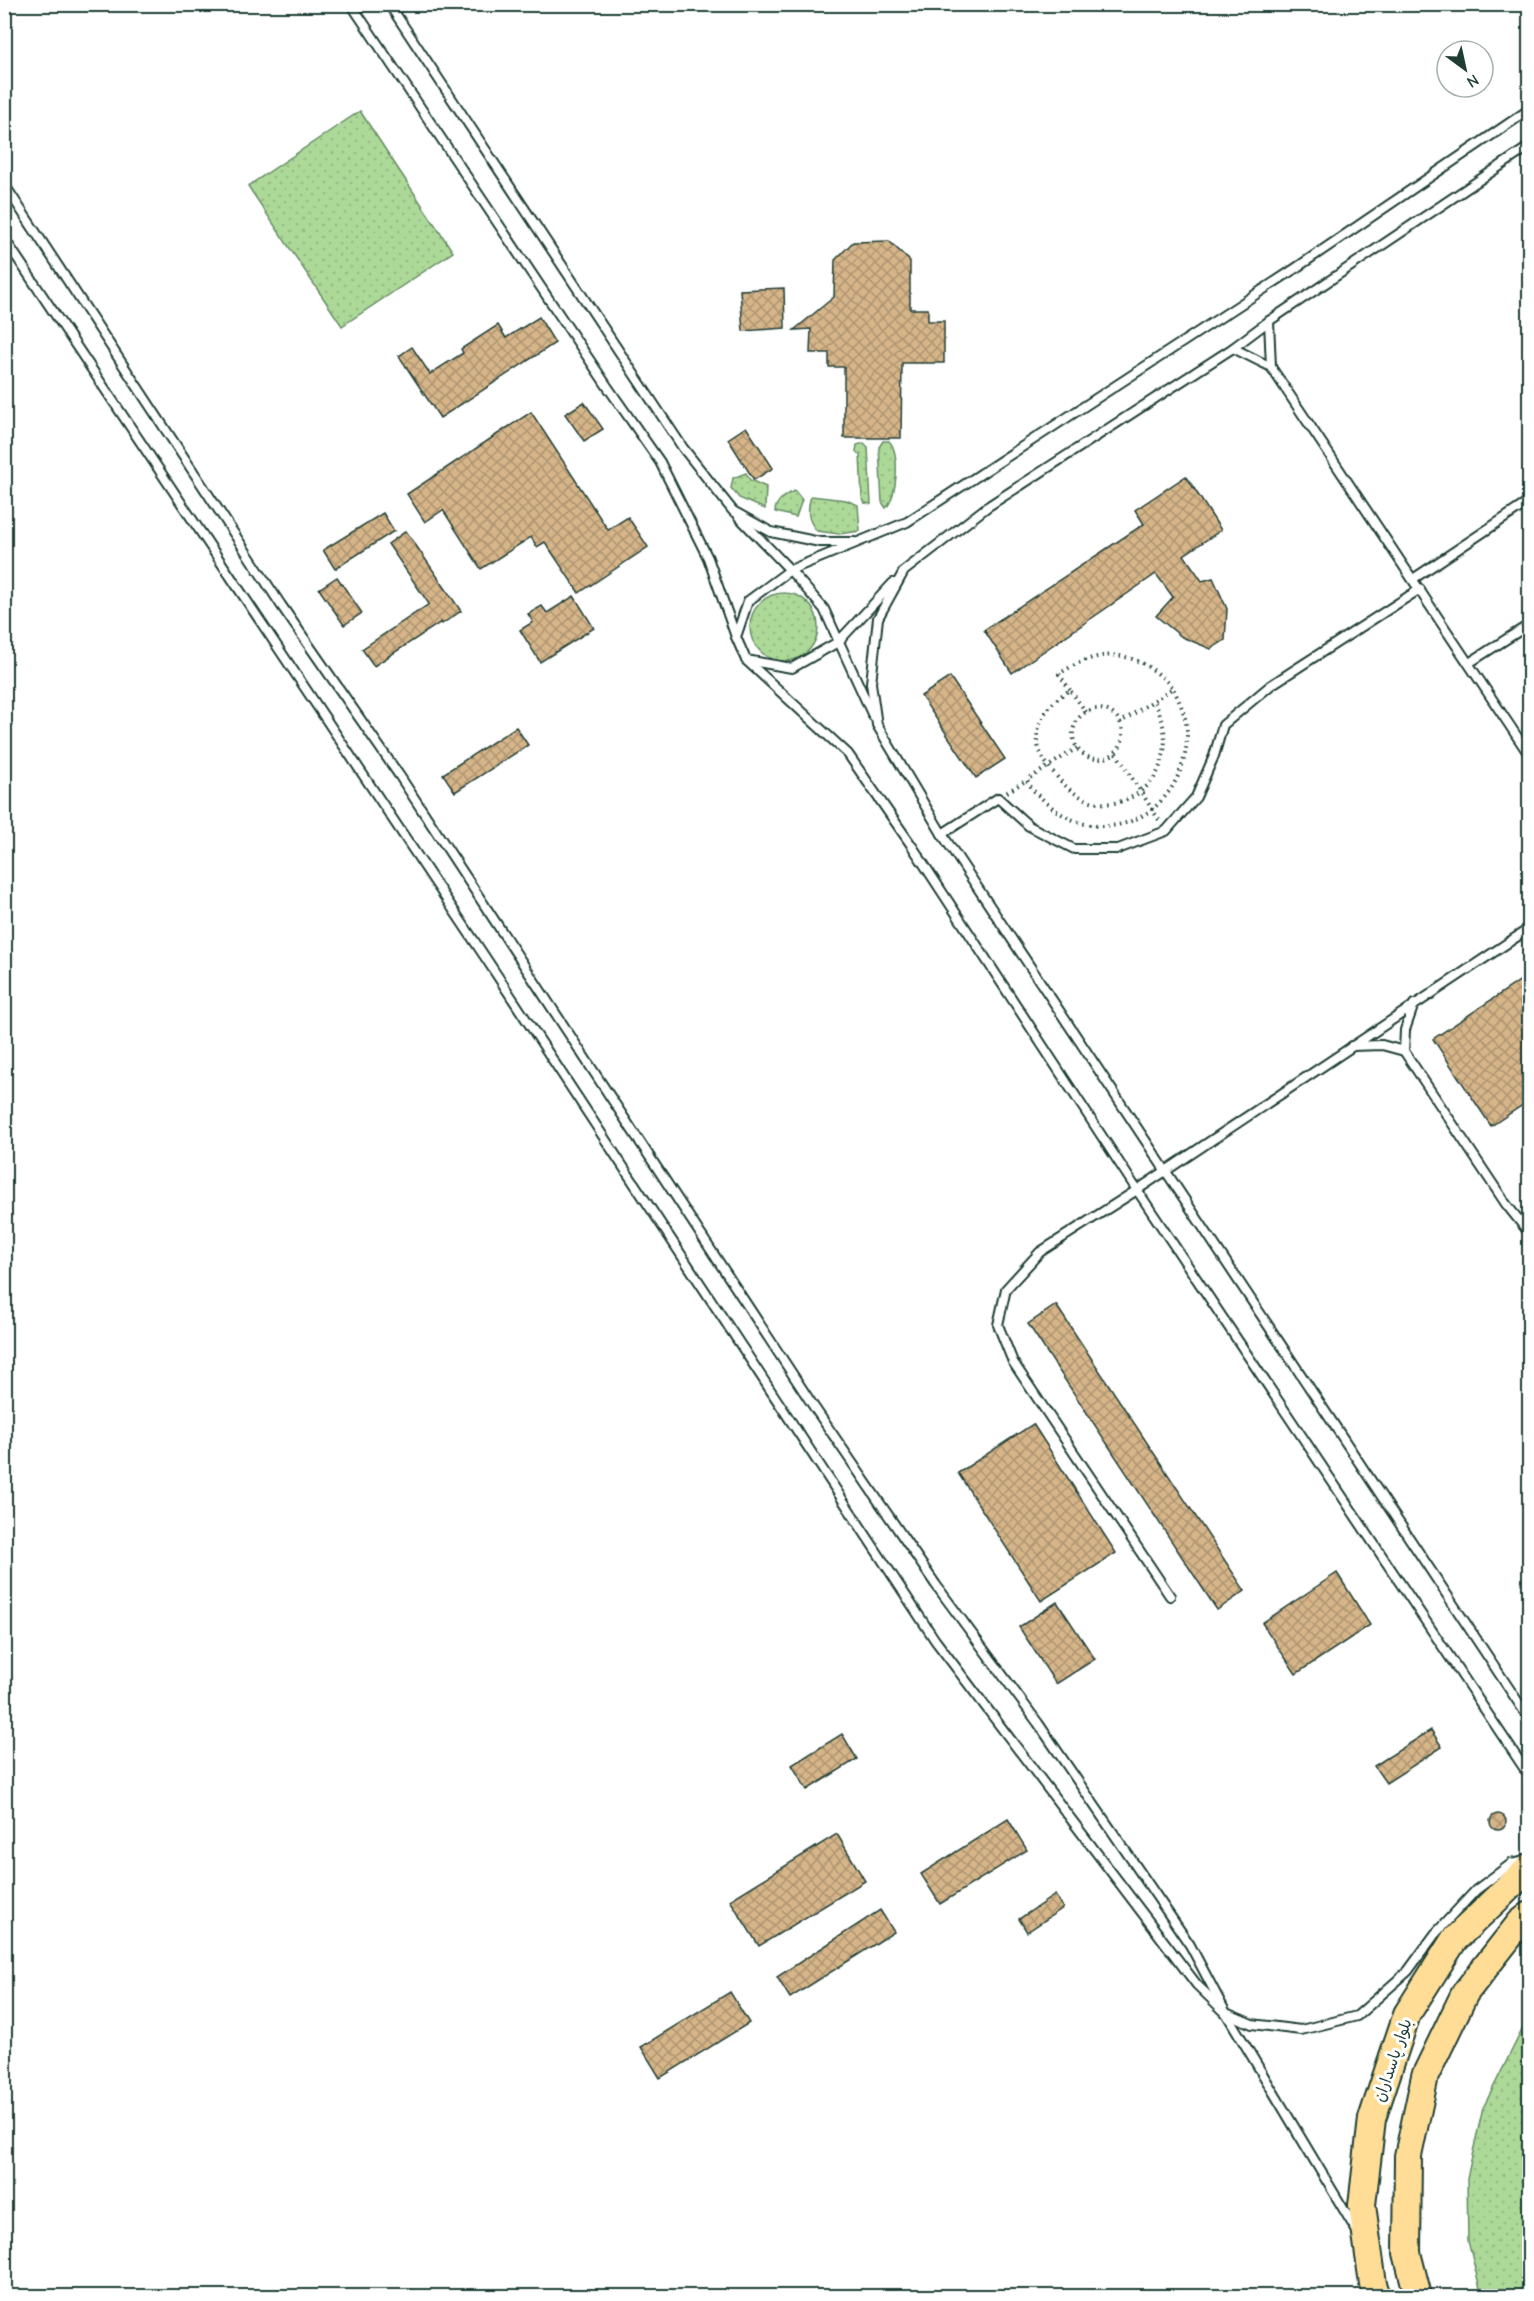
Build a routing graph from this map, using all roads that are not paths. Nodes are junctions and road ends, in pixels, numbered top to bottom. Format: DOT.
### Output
graph roads {
  1 [pos="351,4"];
  2 [pos="389,4"];
  3 [pos="1530,109"];
  4 [pos="1530,146"];
  5 [pos="4,184"];
  6 [pos="4,238"];
  7 [pos="1269,321"];
  8 [pos="1233,348"];
  9 [pos="1271,367"];
  10 [pos="1530,501"];
  11 [pos="733,511"];
  12 [pos="860,542"];
  13 [pos="790,570"];
  14 [pos="904,571"];
  15 [pos="1413,579"];
  16 [pos="1420,589"];
  17 [pos="1530,624"];
  18 [pos="736,637"];
  19 [pos="838,642"];
  20 [pos="746,660"];
  21 [pos="1469,663"];
  22 [pos="877,725"];
  23 [pos="1530,756"];
  24 [pos="942,834"];
  25 [pos="1530,928"];
  26 [pos="1414,1004"];
  27 [pos="1351,1046"];
  28 [pos="1404,1050"];
  29 [pos="1165,1171"];
  30 [pos="1137,1190"];
  31 [pos="1530,1234"];
  32 [pos="1170,1596"];
  33 [pos="1530,1720"];
  34 [pos="1530,1777"];
  35 [pos="1530,1861"];
  36 [pos="1530,1867"];
  37 [pos="1530,1916"];
  38 [pos="1226,2013"];
  39 [pos="1369,2252"];
  40 [pos="1377,2296"];
  41 [pos="1418,2296"];
  1 -- 18 [label="lane"];
  2 -- 11 [label="lane"];
  3 -- 12 [label="lane"];
  4 -- 7 [label="lane"];
  5 -- 38 [label="lane"];
  6 -- 38 [label="lane"];
  7 -- 8 [label="lane"];
  7 -- 9 [label="lane"];
  8 -- 9 [label="lane"];
  8 -- 14 [label="lane"];
  9 -- 15 [label="lane"];
  10 -- 15 [label="lane"];
  11 -- 12 [label="lane"];
  11 -- 13 [label="lane"];
  12 -- 13 [label="lane"];
  13 -- 18 [label="lane"];
  13 -- 19 [label="lane"];
  14 -- 19 [label="lane"];
  14 -- 22 [label="lane"];
  15 -- 16 [label="lane"];
  16 -- 21 [label="lane"];
  16 -- 24 [label="lane"];
  17 -- 21 [label="lane"];
  18 -- 20 [label="lane"];
  19 -- 20 [label="lane"];
  19 -- 22 [label="lane"];
  20 -- 30 [label="lane"];
  21 -- 23 [label="lane"];
  22 -- 24 [label="lane"];
  24 -- 29 [label="lane"];
  25 -- 26 [label="lane"];
  26 -- 27 [label="lane"];
  26 -- 28 [label="lane"];
  27 -- 28 [label="lane"];
  27 -- 29 [label="lane"];
  28 -- 31 [label="lane"];
  29 -- 30 [label="lane"];
  29 -- 33 [label="lane"];
  30 -- 32 [label="lane"];
  30 -- 34 [label="lane"];
  35 -- 38 [label="lane"];
  36 -- 39 [label="highway, بلوار پاسداران"];
  37 -- 41 [label="highway"];
  38 -- 39 [label="lane"];
  39 -- 40 [label="highway, بلوار پاسداران"];
}
